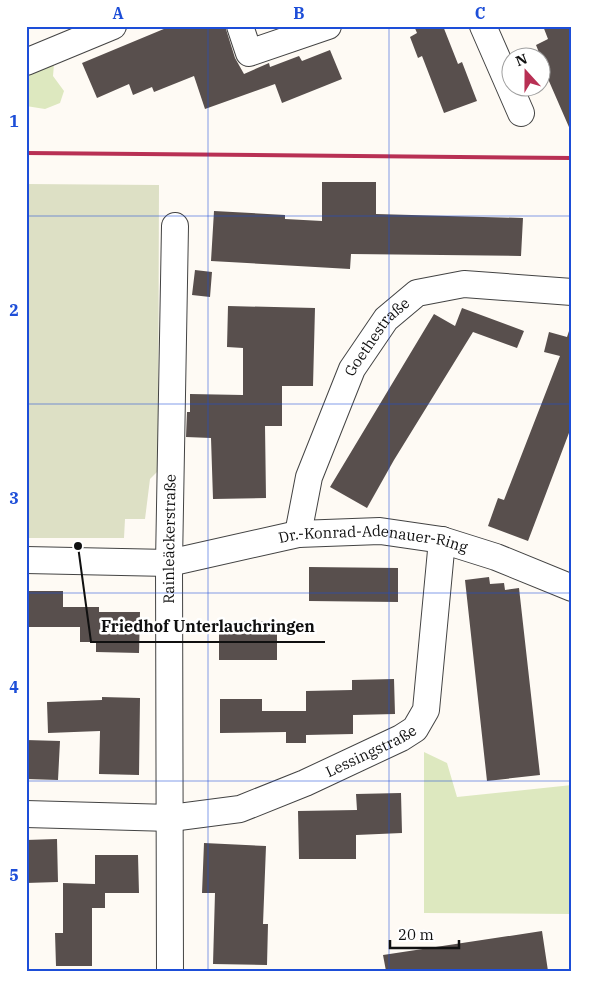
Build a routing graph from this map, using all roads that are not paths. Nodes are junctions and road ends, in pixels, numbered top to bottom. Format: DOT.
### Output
graph roads {
  1 [pos="113,26"];
  2 [pos="240,26"];
  3 [pos="328,26"];
  4 [pos="484,26"];
  5 [pos="26,62"];
  6 [pos="521,113"];
  7 [pos="175,226"];
  8 [pos="572,292"];
  9 [pos="298,534"];
  10 [pos="442,540"];
  11 [pos="26,560"];
  12 [pos="169,563"];
  13 [pos="572,588"];
  14 [pos="26,814"];
  15 [pos="171,818"];
  16 [pos="170,971"];
  1 -- 5 [label="street"];
  2 -- 3 [label="street"];
  4 -- 6 [label="street"];
  7 -- 12 [label="street, Rainleäckerstraße"];
  8 -- 9 [label="street, Goethestraße"];
  9 -- 10 [label="street, Dr.-Konrad-Adenauer-Ring"];
  9 -- 12 [label="street, Dr.-Konrad-Adenauer-Ring"];
  10 -- 13 [label="street, Dr.-Konrad-Adenauer-Ring"];
  10 -- 15 [label="street, Lessingstraße"];
  11 -- 12 [label="street, Dr.-Konrad-Adenauer-Ring"];
  12 -- 15 [label="street, Rainleäckerstraße"];
  14 -- 15 [label="street, Lessingstraße"];
  15 -- 16 [label="street, Rainleäckerstraße"];
}
